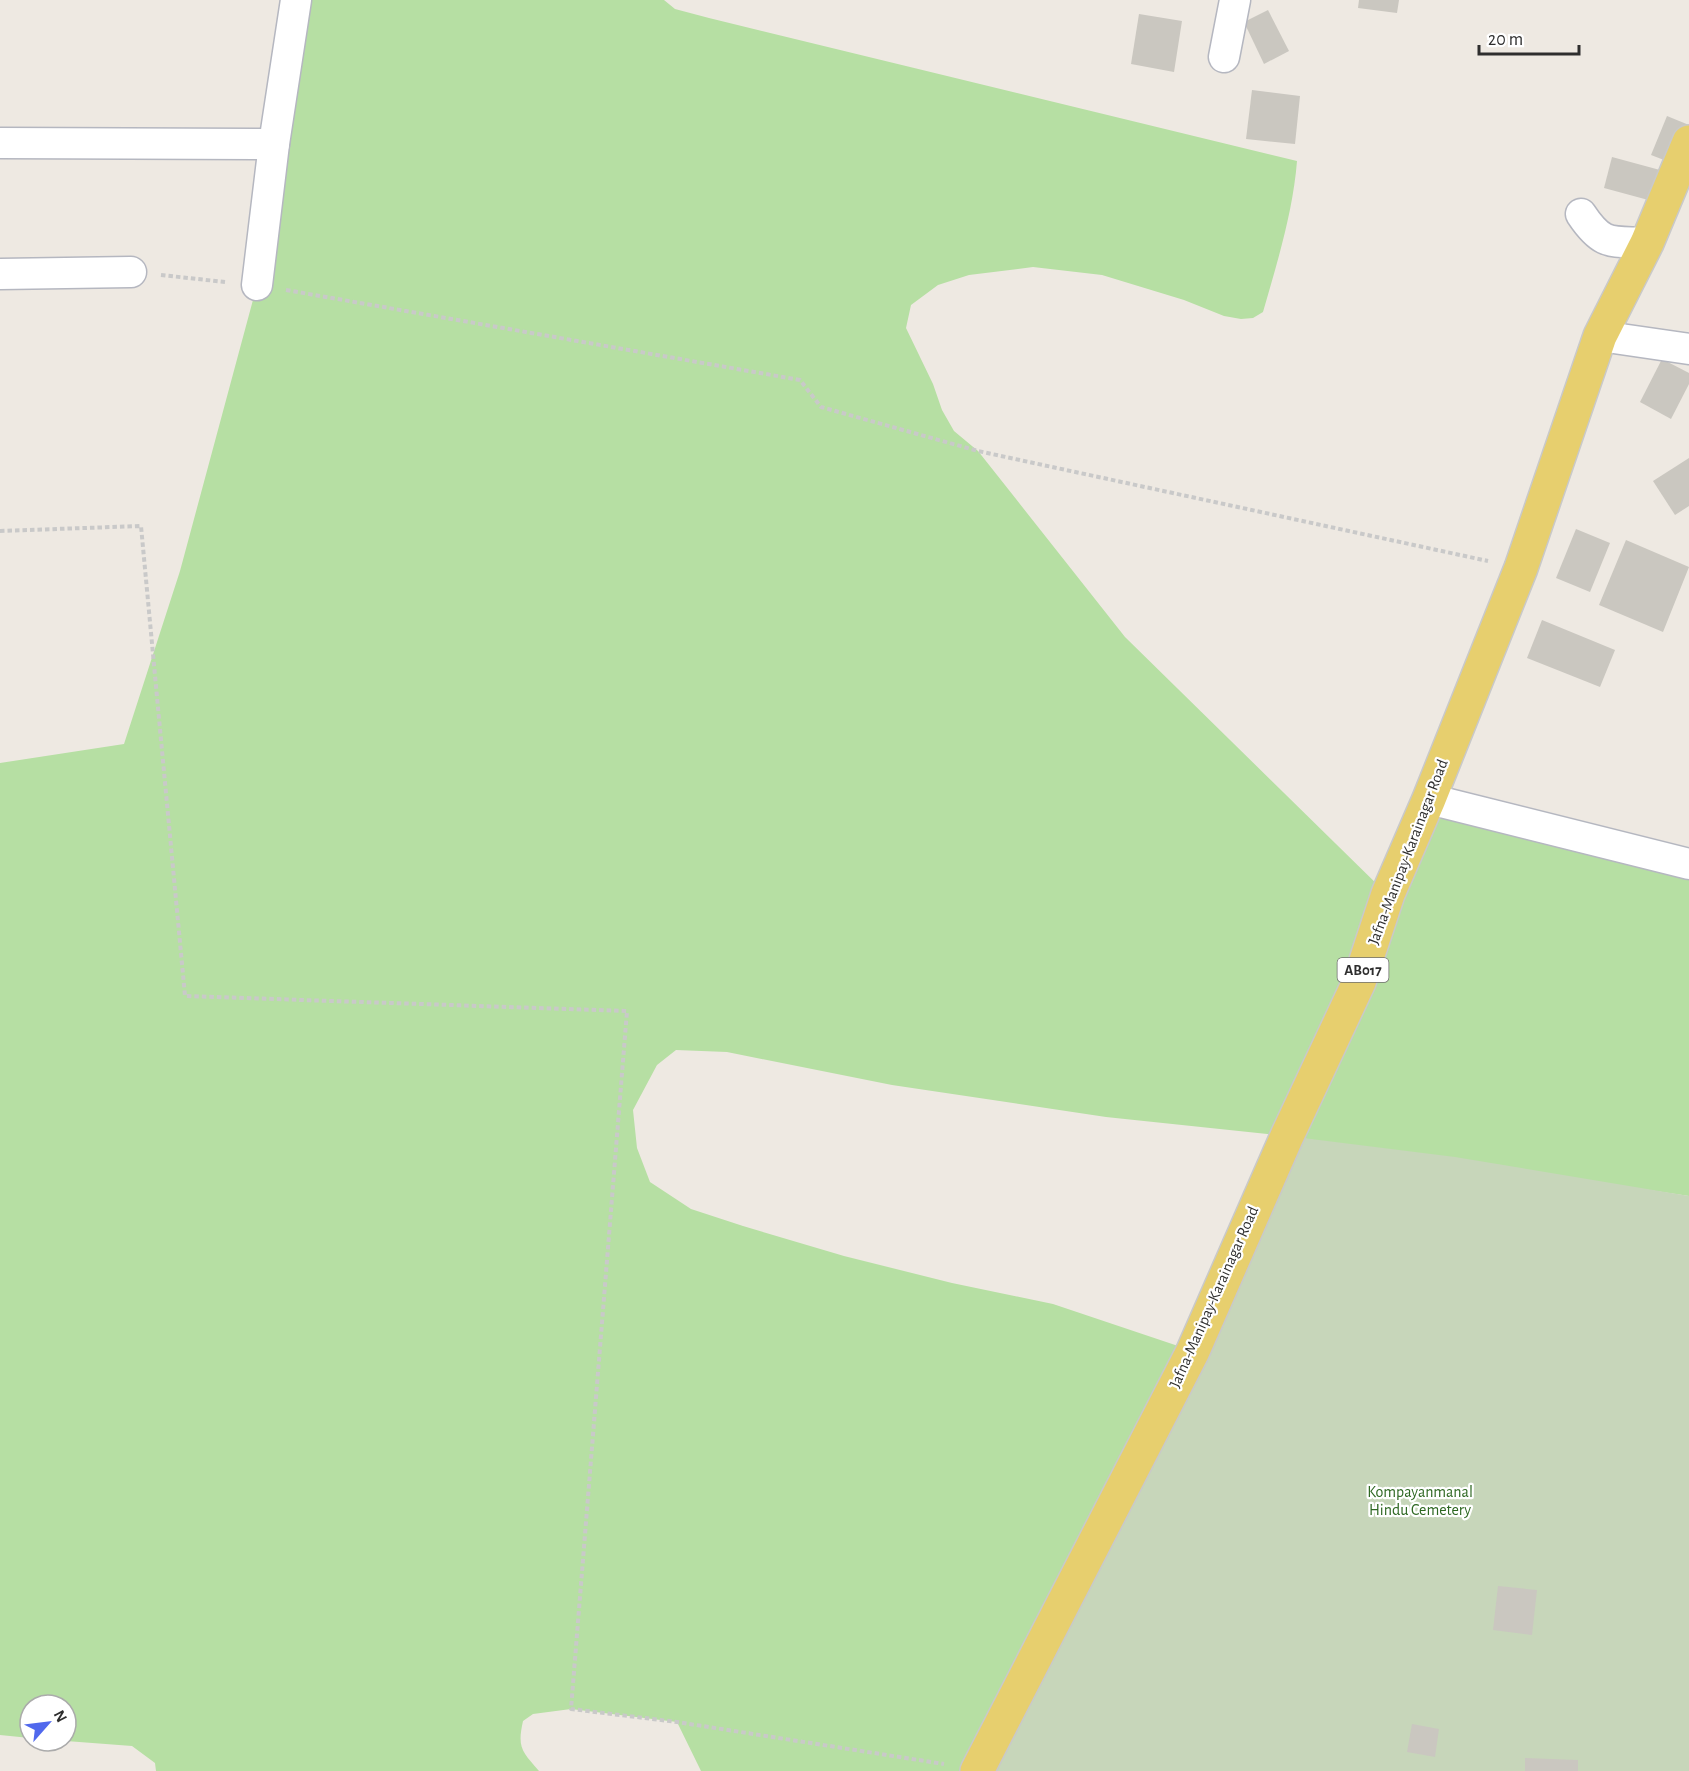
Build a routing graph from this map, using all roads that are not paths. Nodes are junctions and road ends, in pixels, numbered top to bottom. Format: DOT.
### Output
graph roads {
  1 [pos="296,0"];
  2 [pos="1235,0"];
  3 [pos="1224,57"];
  4 [pos="1689,142"];
  5 [pos="0,143"];
  6 [pos="274,144"];
  7 [pos="1581,214"];
  8 [pos="1647,243"];
  9 [pos="131,272"];
  10 [pos="0,274"];
  11 [pos="256,285"];
  12 [pos="1600,336"];
  13 [pos="1689,349"];
  14 [pos="1429,799"];
  15 [pos="1689,864"];
  16 [pos="977,1770"];
  1 -- 6 [label="street"];
  2 -- 3 [label="street"];
  4 -- 8 [label="main road, Jafna-Manipay-Karainagar Road / AB017"];
  5 -- 6 [label="street"];
  6 -- 11 [label="street"];
  7 -- 8 [label="street"];
  8 -- 12 [label="main road, Jafna-Manipay-Karainagar Road / AB017"];
  9 -- 10 [label="street"];
  12 -- 13 [label="street"];
  12 -- 14 [label="main road, Jafna-Manipay-Karainagar Road / AB017"];
  14 -- 15 [label="street"];
  14 -- 16 [label="main road, Jafna-Manipay-Karainagar Road / AB017"];
}
